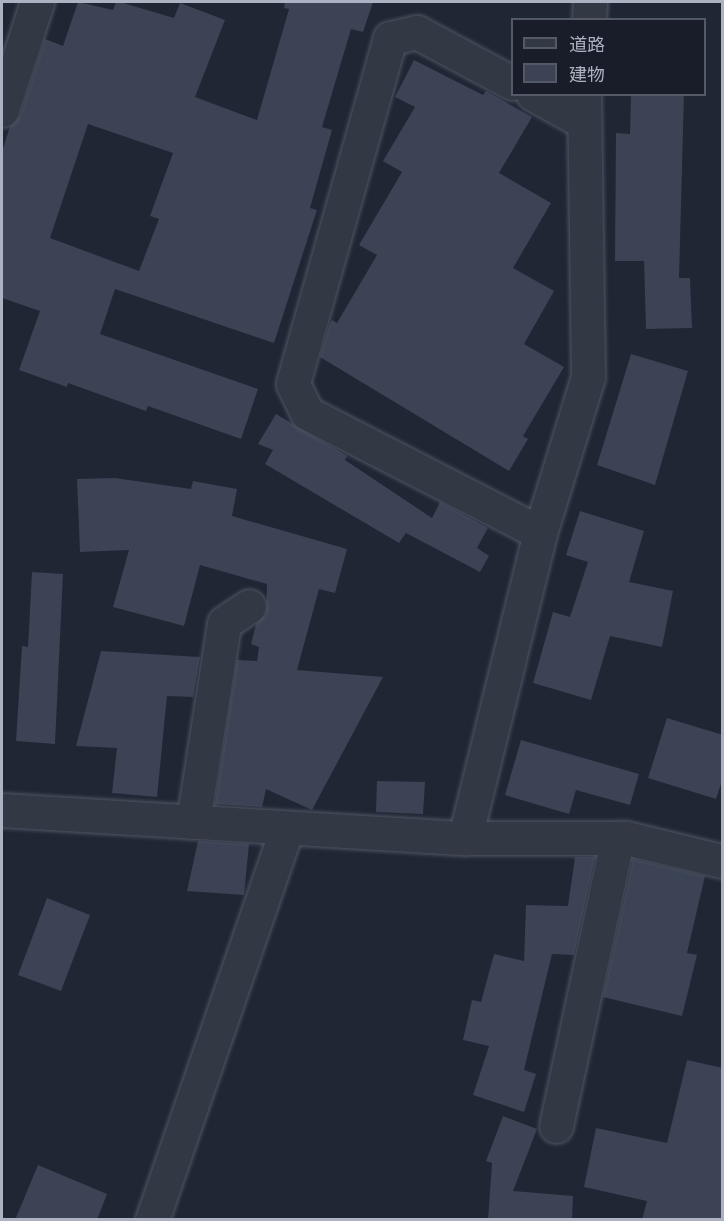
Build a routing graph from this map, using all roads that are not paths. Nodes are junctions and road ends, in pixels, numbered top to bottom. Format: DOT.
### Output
graph roads {
  1 [pos="37,2"];
  2 [pos="590,2"];
  3 [pos="589,18"];
  4 [pos="511,82"];
  5 [pos="540,96"];
  6 [pos="584,108"];
  7 [pos="2,110"];
  8 [pos="540,533"];
  9 [pos="249,606"];
  10 [pos="2,810"];
  11 [pos="193,822"];
  12 [pos="287,828"];
  13 [pos="465,838"];
  14 [pos="618,838"];
  15 [pos="723,861"];
  16 [pos="556,1126"];
  17 [pos="152,1220"];
  1 -- 7 [label="lane"];
  2 -- 3 [label="lane"];
  4 -- 8 [label="lane"];
  5 -- 6 [label="lane"];
  6 -- 8 [label="lane"];
  8 -- 13 [label="lane"];
  9 -- 11 [label="lane"];
  10 -- 11 [label="lane"];
  11 -- 12 [label="lane"];
  12 -- 13 [label="lane"];
  12 -- 17 [label="lane"];
  13 -- 14 [label="lane"];
  14 -- 15 [label="lane"];
  14 -- 16 [label="lane"];
}
